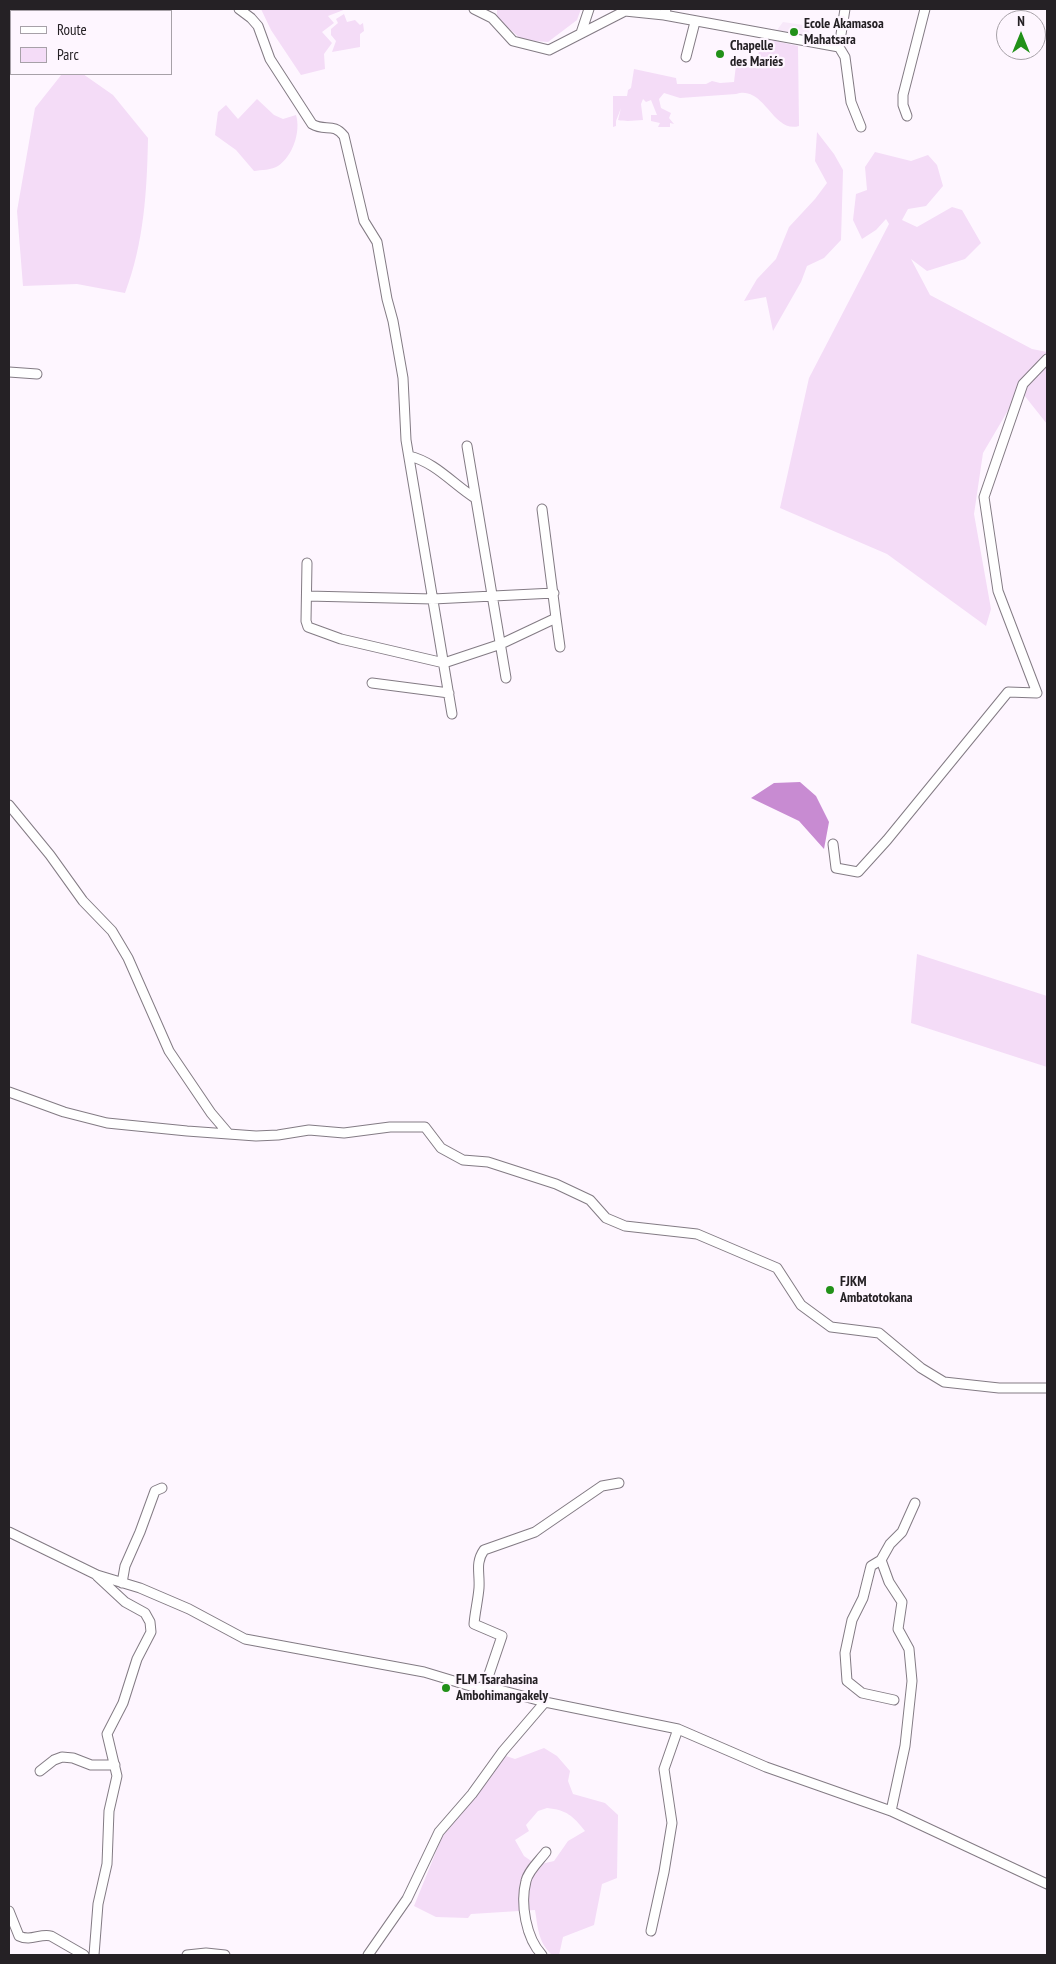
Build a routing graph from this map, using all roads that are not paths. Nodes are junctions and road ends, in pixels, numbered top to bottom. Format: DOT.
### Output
graph roads {
  1 [pos="239,9"];
  2 [pos="474,9"];
  3 [pos="482,9"];
  4 [pos="589,9"];
  5 [pos="845,9"];
  6 [pos="925,9"];
  7 [pos="665,12"];
  8 [pos="492,18"];
  9 [pos="695,22"];
  10 [pos="581,34"];
  11 [pos="839,47"];
  12 [pos="686,57"];
  13 [pos="907,116"];
  14 [pos="861,127"];
  15 [pos="1047,359"];
  16 [pos="9,372"];
  17 [pos="37,374"];
  18 [pos="467,446"];
  19 [pos="409,456"];
  20 [pos="475,498"];
  21 [pos="542,509"];
  22 [pos="307,563"];
  23 [pos="554,593"];
  24 [pos="306,596"];
  25 [pos="491,596"];
  26 [pos="433,599"];
  27 [pos="556,618"];
  28 [pos="501,644"];
  29 [pos="560,647"];
  30 [pos="444,663"];
  31 [pos="506,678"];
  32 [pos="372,683"];
  33 [pos="449,693"];
  34 [pos="452,714"];
  35 [pos="9,805"];
  36 [pos="833,844"];
  37 [pos="9,1092"];
  38 [pos="228,1133"];
  39 [pos="1047,1388"];
  40 [pos="619,1483"];
  41 [pos="162,1488"];
  42 [pos="915,1503"];
  43 [pos="9,1532"];
  44 [pos="881,1560"];
  45 [pos="97,1575"];
  46 [pos="122,1582"];
  47 [pos="485,1686"];
  48 [pos="894,1700"];
  49 [pos="545,1702"];
  50 [pos="678,1729"];
  51 [pos="115,1764"];
  52 [pos="40,1771"];
  53 [pos="891,1810"];
  54 [pos="546,1852"];
  55 [pos="1047,1884"];
  56 [pos="9,1911"];
  57 [pos="651,1931"];
  58 [pos="84,1955"];
  59 [pos="94,1955"];
  60 [pos="187,1955"];
  61 [pos="225,1955"];
  62 [pos="368,1955"];
  63 [pos="542,1955"];
  1 -- 19 [label="street"];
  2 -- 8 [label="street"];
  3 -- 8 [label="street"];
  4 -- 10 [label="street"];
  5 -- 11 [label="street"];
  6 -- 13 [label="street"];
  7 -- 9 [label="street"];
  7 -- 10 [label="street"];
  8 -- 10 [label="street"];
  9 -- 11 [label="street"];
  9 -- 12 [label="street"];
  11 -- 14 [label="street"];
  15 -- 36 [label="street"];
  16 -- 17 [label="street"];
  18 -- 20 [label="street"];
  19 -- 20 [label="street"];
  19 -- 26 [label="street"];
  20 -- 25 [label="street"];
  21 -- 23 [label="street"];
  22 -- 24 [label="street"];
  23 -- 25 [label="street"];
  23 -- 27 [label="street"];
  24 -- 26 [label="street"];
  24 -- 30 [label="street"];
  25 -- 26 [label="street"];
  25 -- 28 [label="street"];
  26 -- 30 [label="street"];
  27 -- 28 [label="street"];
  27 -- 29 [label="street"];
  28 -- 30 [label="street"];
  28 -- 31 [label="street"];
  30 -- 33 [label="street"];
  32 -- 33 [label="street"];
  33 -- 34 [label="street"];
  35 -- 38 [label="street"];
  37 -- 38 [label="street"];
  38 -- 39 [label="street"];
  40 -- 47 [label="street"];
  41 -- 46 [label="street"];
  42 -- 44 [label="street"];
  43 -- 45 [label="street"];
  44 -- 48 [label="street"];
  44 -- 53 [label="street"];
  45 -- 46 [label="street"];
  45 -- 51 [label="street"];
  46 -- 47 [label="street"];
  47 -- 49 [label="street"];
  49 -- 50 [label="street"];
  49 -- 62 [label="street"];
  50 -- 53 [label="street"];
  50 -- 57 [label="street"];
  51 -- 52 [label="street"];
  51 -- 59 [label="street"];
  53 -- 55 [label="street"];
  54 -- 63 [label="street"];
  56 -- 58 [label="street"];
  60 -- 61 [label="street"];
}
